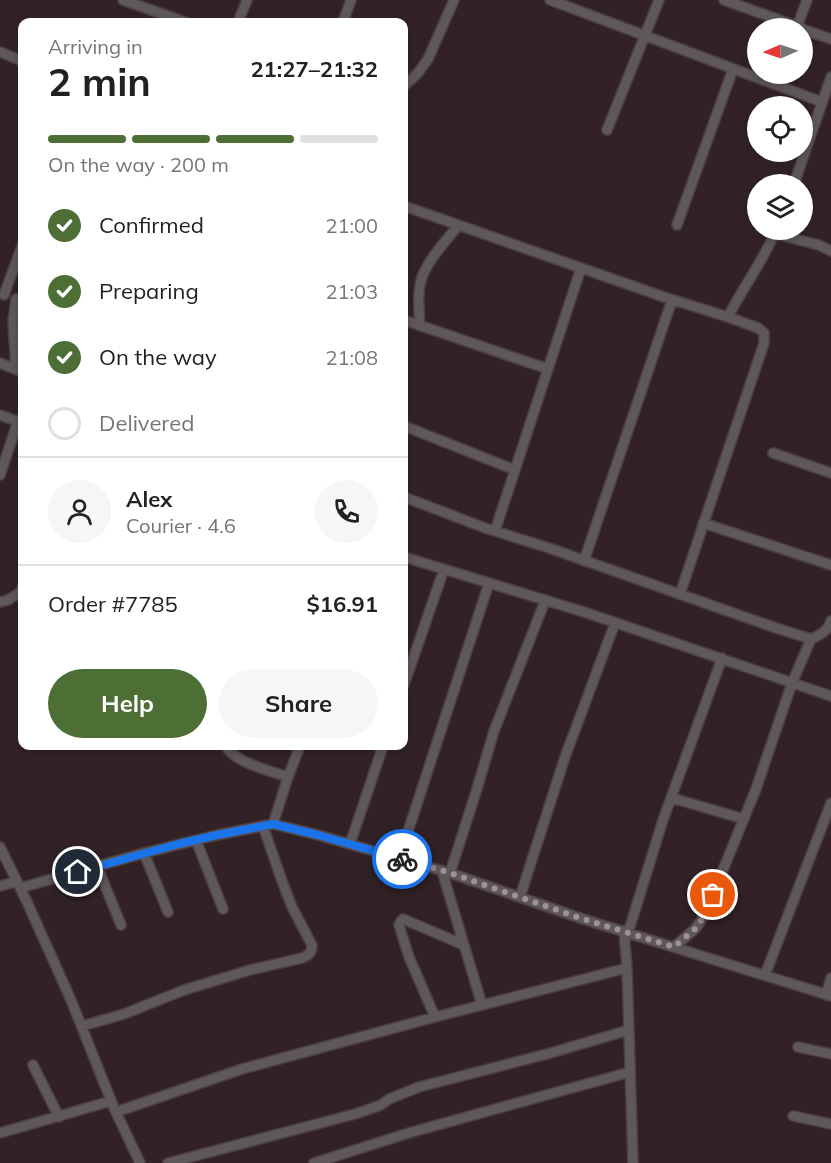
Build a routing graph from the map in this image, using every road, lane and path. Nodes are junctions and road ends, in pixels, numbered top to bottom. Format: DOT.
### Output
graph roads {
  1 [pos="123,0"];
  2 [pos="248,0"];
  3 [pos="351,0"];
  4 [pos="454,0"];
  5 [pos="550,0"];
  6 [pos="659,0"];
  7 [pos="724,0"];
  8 [pos="807,0"];
  9 [pos="144,4"];
  10 [pos="176,18"];
  11 [pos="240,18"];
  12 [pos="344,18"];
  13 [pos="774,18"];
  14 [pos="803,18"];
  15 [pos="813,32"];
  16 [pos="645,37"];
  17 [pos="831,39"];
  18 [pos="0,52"];
  19 [pos="18,59"];
  20 [pos="733,69"];
  21 [pos="831,77"];
  22 [pos="408,82"];
  23 [pos="822,102"];
  24 [pos="608,130"];
  25 [pos="797,174"];
  26 [pos="408,207"];
  27 [pos="459,225"];
  28 [pos="677,225"];
  29 [pos="772,240"];
  30 [pos="802,240"];
  31 [pos="831,251"];
  32 [pos="18,256"];
  33 [pos="580,268"];
  34 [pos="2,294"];
  35 [pos="18,299"];
  36 [pos="672,300"];
  37 [pos="18,306"];
  38 [pos="728,317"];
  39 [pos="408,322"];
  40 [pos="420,326"];
  41 [pos="0,363"];
  42 [pos="18,363"];
  43 [pos="548,369"];
  44 [pos="18,371"];
  45 [pos="0,415"];
  46 [pos="18,421"];
  47 [pos="18,427"];
  48 [pos="408,428"];
  49 [pos="773,453"];
  50 [pos="515,470"];
  51 [pos="831,473"];
  52 [pos="0,476"];
  53 [pos="408,498"];
  54 [pos="704,523"];
  55 [pos="495,531"];
  56 [pos="408,558"];
  57 [pos="585,561"];
  58 [pos="831,565"];
  59 [pos="444,569"];
  60 [pos="489,583"];
  61 [pos="18,594"];
  62 [pos="680,594"];
  63 [pos="545,601"];
  64 [pos="0,602"];
  65 [pos="831,621"];
  66 [pos="615,623"];
  67 [pos="812,639"];
  68 [pos="722,658"];
  69 [pos="408,673"];
  70 [pos="792,683"];
  71 [pos="831,696"];
  72 [pos="228,750"];
  73 [pos="298,750"];
  74 [pos="382,750"];
  75 [pos="288,777"];
  76 [pos="672,798"];
  77 [pos="831,803"];
  78 [pos="744,819"];
  79 [pos="268,825"];
  80 [pos="826,831"];
  81 [pos="196,840"];
  82 [pos="350,844"];
  83 [pos="0,847"];
  84 [pos="144,853"];
  85 [pos="399,859"];
  86 [pos="97,866"];
  87 [pos="446,872"];
  88 [pos="18,885"];
  89 [pos="0,886"];
  90 [pos="520,897"];
  91 [pos="223,909"];
  92 [pos="168,912"];
  93 [pos="121,925"];
  94 [pos="626,932"];
  95 [pos="464,945"];
  96 [pos="674,947"];
  97 [pos="627,968"];
  98 [pos="765,975"];
  99 [pos="831,978"];
  100 [pos="828,996"];
  101 [pos="482,1005"];
  102 [pos="435,1017"];
  103 [pos="82,1026"];
  104 [pos="629,1030"];
  105 [pos="798,1047"];
  106 [pos="831,1054"];
  107 [pos="33,1065"];
  108 [pos="630,1072"];
  109 [pos="111,1101"];
  110 [pos="116,1112"];
  111 [pos="793,1116"];
  112 [pos="59,1117"];
  113 [pos="831,1124"];
  114 [pos="0,1133"];
  115 [pos="140,1163"];
  116 [pos="168,1163"];
  117 [pos="314,1163"];
  118 [pos="633,1163"];
  1 -- 9 [label="street"];
  2 -- 11 [label="street"];
  3 -- 12 [label="street"];
  4 -- 22 [label="street"];
  5 -- 16 [label="street"];
  6 -- 16 [label="street"];
  7 -- 13 [label="street"];
  8 -- 14 [label="street"];
  9 -- 10 [label="street"];
  15 -- 17 [label="street"];
  16 -- 20 [label="street"];
  16 -- 24 [label="street"];
  18 -- 19 [label="street"];
  20 -- 23 [label="street"];
  20 -- 28 [label="street"];
  21 -- 23 [label="street"];
  23 -- 25 [label="street"];
  26 -- 27 [label="street"];
  27 -- 33 [label="street"];
  27 -- 40 [label="street"];
  29 -- 38 [label="street"];
  30 -- 31 [label="street"];
  32 -- 34 [label="street"];
  33 -- 36 [label="street"];
  33 -- 43 [label="street"];
  34 -- 35 [label="street"];
  36 -- 38 [label="street"];
  36 -- 57 [label="street"];
  37 -- 42 [label="street"];
  38 -- 54 [label="street"];
  39 -- 40 [label="street"];
  40 -- 43 [label="street"];
  41 -- 44 [label="street"];
  43 -- 50 [label="street"];
  45 -- 46 [label="street"];
  47 -- 52 [label="street"];
  48 -- 50 [label="street"];
  49 -- 51 [label="street"];
  50 -- 55 [label="street"];
  53 -- 55 [label="street"];
  54 -- 58 [label="street"];
  54 -- 62 [label="street"];
  55 -- 57 [label="street"];
  56 -- 59 [label="street"];
  57 -- 62 [label="street"];
  59 -- 60 [label="street"];
  59 -- 69 [label="street"];
  60 -- 63 [label="street"];
  60 -- 85 [label="street"];
  61 -- 64 [label="street"];
  62 -- 67 [label="street"];
  63 -- 66 [label="street"];
  63 -- 87 [label="street"];
  65 -- 67 [label="street"];
  66 -- 68 [label="street"];
  66 -- 90 [label="street"];
  67 -- 70 [label="street"];
  68 -- 70 [label="street"];
  68 -- 76 [label="street"];
  70 -- 71 [label="street"];
  70 -- 78 [label="street"];
  72 -- 75 [label="street"];
  73 -- 75 [label="street"];
  74 -- 82 [label="street"];
  75 -- 79 [label="street"];
  76 -- 78 [label="street"];
  76 -- 94 [label="street"];
  77 -- 80 [label="street"];
  78 -- 96 [label="street"];
  79 -- 81 [label="street"];
  79 -- 82 [label="street"];
  79 -- 103 [label="street"];
  80 -- 98 [label="street"];
  81 -- 84 [label="street"];
  81 -- 91 [label="street"];
  82 -- 85 [label="street"];
  83 -- 88 [label="street"];
  84 -- 86 [label="street"];
  84 -- 92 [label="street"];
  85 -- 87 [label="street"];
  86 -- 88 [label="street"];
  86 -- 93 [label="street"];
  87 -- 90 [label="street"];
  87 -- 95 [label="street"];
  88 -- 89 [label="street"];
  88 -- 103 [label="street"];
  90 -- 94 [label="street"];
  94 -- 96 [label="street"];
  94 -- 97 [label="street"];
  95 -- 101 [label="street"];
  95 -- 102 [label="street"];
  96 -- 98 [label="street"];
  97 -- 101 [label="street"];
  97 -- 104 [label="street"];
  98 -- 100 [label="street"];
  99 -- 100 [label="street"];
  101 -- 102 [label="street"];
  102 -- 110 [label="street"];
  103 -- 109 [label="street"];
  104 -- 108 [label="street"];
  104 -- 116 [label="street"];
  105 -- 106 [label="street"];
  107 -- 112 [label="street"];
  108 -- 117 [label="street"];
  108 -- 118 [label="street"];
  109 -- 110 [label="street"];
  109 -- 112 [label="street"];
  110 -- 115 [label="street"];
  111 -- 113 [label="street"];
  112 -- 114 [label="street"];
}
